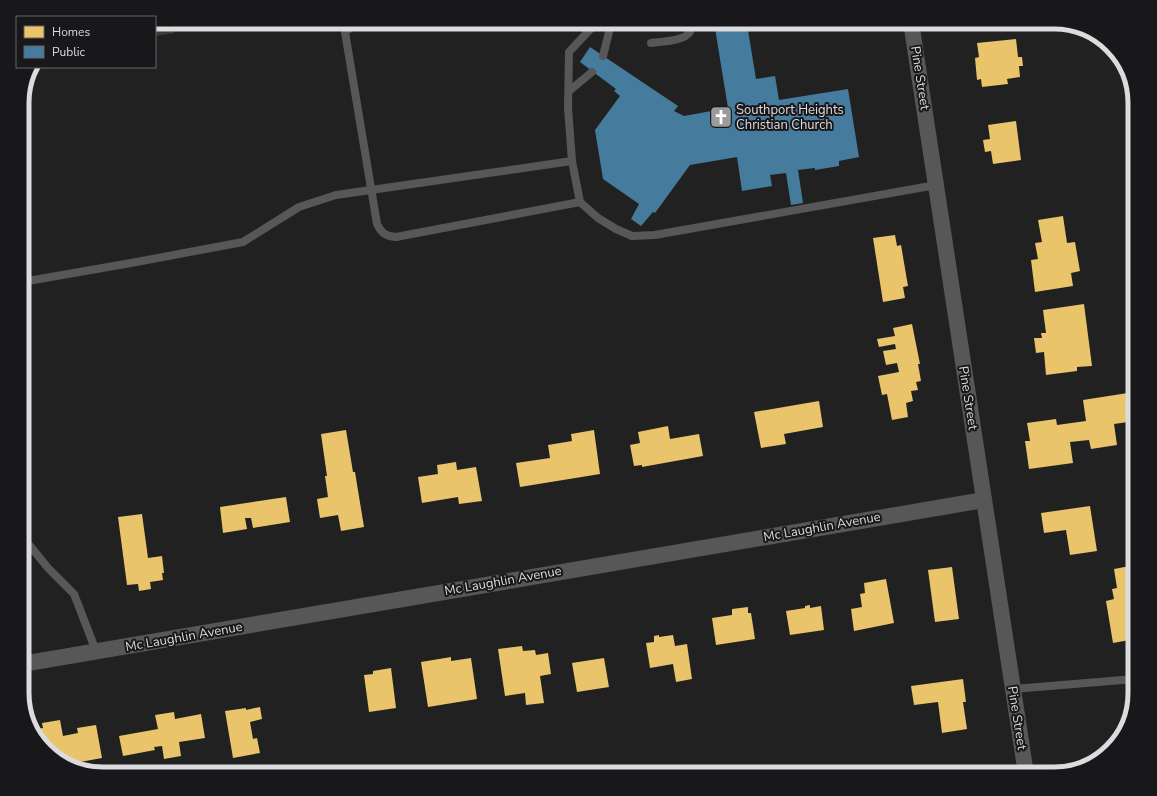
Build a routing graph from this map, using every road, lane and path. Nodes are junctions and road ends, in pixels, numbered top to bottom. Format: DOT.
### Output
graph roads {
  1 [pos="348,29"];
  2 [pos="590,29"];
  3 [pos="609,29"];
  4 [pos="691,29"];
  5 [pos="912,29"];
  6 [pos="651,43"];
  7 [pos="603,56"];
  8 [pos="592,72"];
  9 [pos="569,91"];
  10 [pos="572,161"];
  11 [pos="936,185"];
  12 [pos="372,189"];
  13 [pos="580,202"];
  14 [pos="29,281"];
  15 [pos="984,500"];
  16 [pos="29,545"];
  17 [pos="96,651"];
  18 [pos="29,663"];
  19 [pos="1128,680"];
  20 [pos="1013,689"];
  21 [pos="1025,767"];
  1 -- 12 [label="lane"];
  2 -- 9 [label="lane"];
  3 -- 7 [label="lane"];
  4 -- 6 [label="lane"];
  5 -- 11 [label="street, Pine Street"];
  8 -- 9 [label="lane"];
  9 -- 10 [label="lane"];
  10 -- 12 [label="lane"];
  10 -- 13 [label="lane"];
  11 -- 13 [label="lane"];
  11 -- 15 [label="street, Pine Street"];
  12 -- 13 [label="lane"];
  12 -- 14 [label="lane"];
  15 -- 17 [label="street, Mc Laughlin Avenue"];
  15 -- 20 [label="street, Pine Street"];
  16 -- 17 [label="lane"];
  17 -- 18 [label="street, Mc Laughlin Avenue"];
  19 -- 20 [label="lane"];
  20 -- 21 [label="street, Pine Street"];
}
